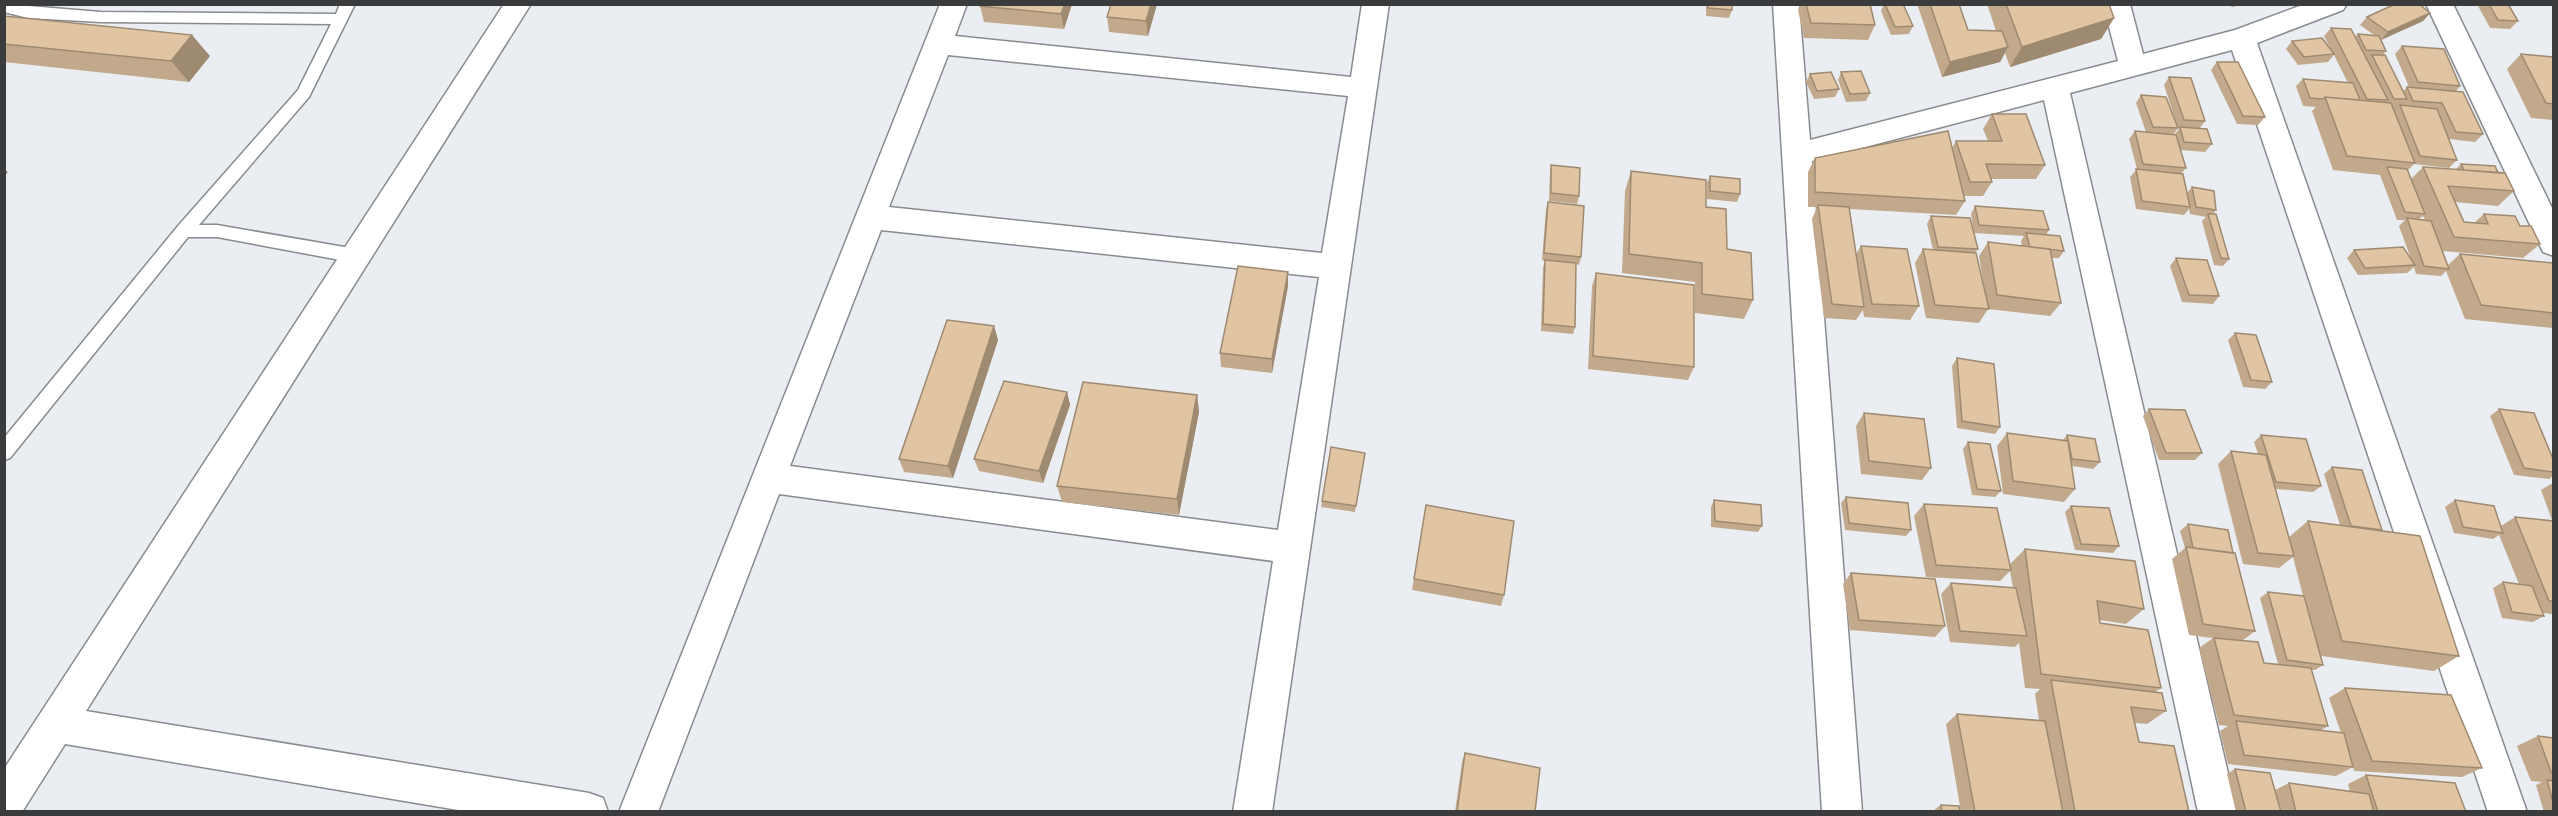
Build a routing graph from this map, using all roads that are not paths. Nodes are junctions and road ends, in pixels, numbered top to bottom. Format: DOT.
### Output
graph roads {
  1 [pos="518,4"];
  2 [pos="954,4"];
  3 [pos="1376,4"];
  4 [pos="1786,4"];
  5 [pos="2116,4"];
  6 [pos="2334,4"];
  7 [pos="2439,4"];
  8 [pos="4,7"];
  9 [pos="344,12"];
  10 [pos="2242,38"];
  11 [pos="939,44"];
  12 [pos="2133,66"];
  13 [pos="2055,87"];
  14 [pos="1363,88"];
  15 [pos="1797,154"];
  16 [pos="871,217"];
  17 [pos="184,231"];
  18 [pos="2553,244"];
  19 [pos="357,256"];
  20 [pos="1336,267"];
  21 [pos="4,452"];
  22 [pos="769,478"];
  23 [pos="1293,548"];
  24 [pos="57,724"];
  25 [pos="4,805"];
  26 [pos="589,812"];
  27 [pos="638,812"];
  28 [pos="1252,812"];
  29 [pos="1842,812"];
  30 [pos="2218,812"];
  31 [pos="2508,812"];
  1 -- 19 [label="street"];
  2 -- 11 [label="street"];
  3 -- 14 [label="street"];
  4 -- 15 [label="street"];
  5 -- 12 [label="street"];
  6 -- 10 [label="street"];
  7 -- 18 [label="street"];
  8 -- 9 [label="lane"];
  9 -- 17 [label="lane"];
  10 -- 12 [label="street"];
  10 -- 31 [label="street"];
  11 -- 14 [label="street"];
  11 -- 16 [label="street"];
  12 -- 13 [label="street"];
  13 -- 15 [label="street"];
  13 -- 30 [label="street"];
  14 -- 20 [label="street"];
  15 -- 29 [label="street"];
  16 -- 20 [label="street"];
  16 -- 22 [label="street"];
  17 -- 19 [label="lane"];
  17 -- 21 [label="lane"];
  19 -- 24 [label="street"];
  20 -- 23 [label="street"];
  22 -- 23 [label="street"];
  22 -- 27 [label="street"];
  23 -- 28 [label="street"];
  24 -- 25 [label="street"];
  24 -- 26 [label="street"];
}
